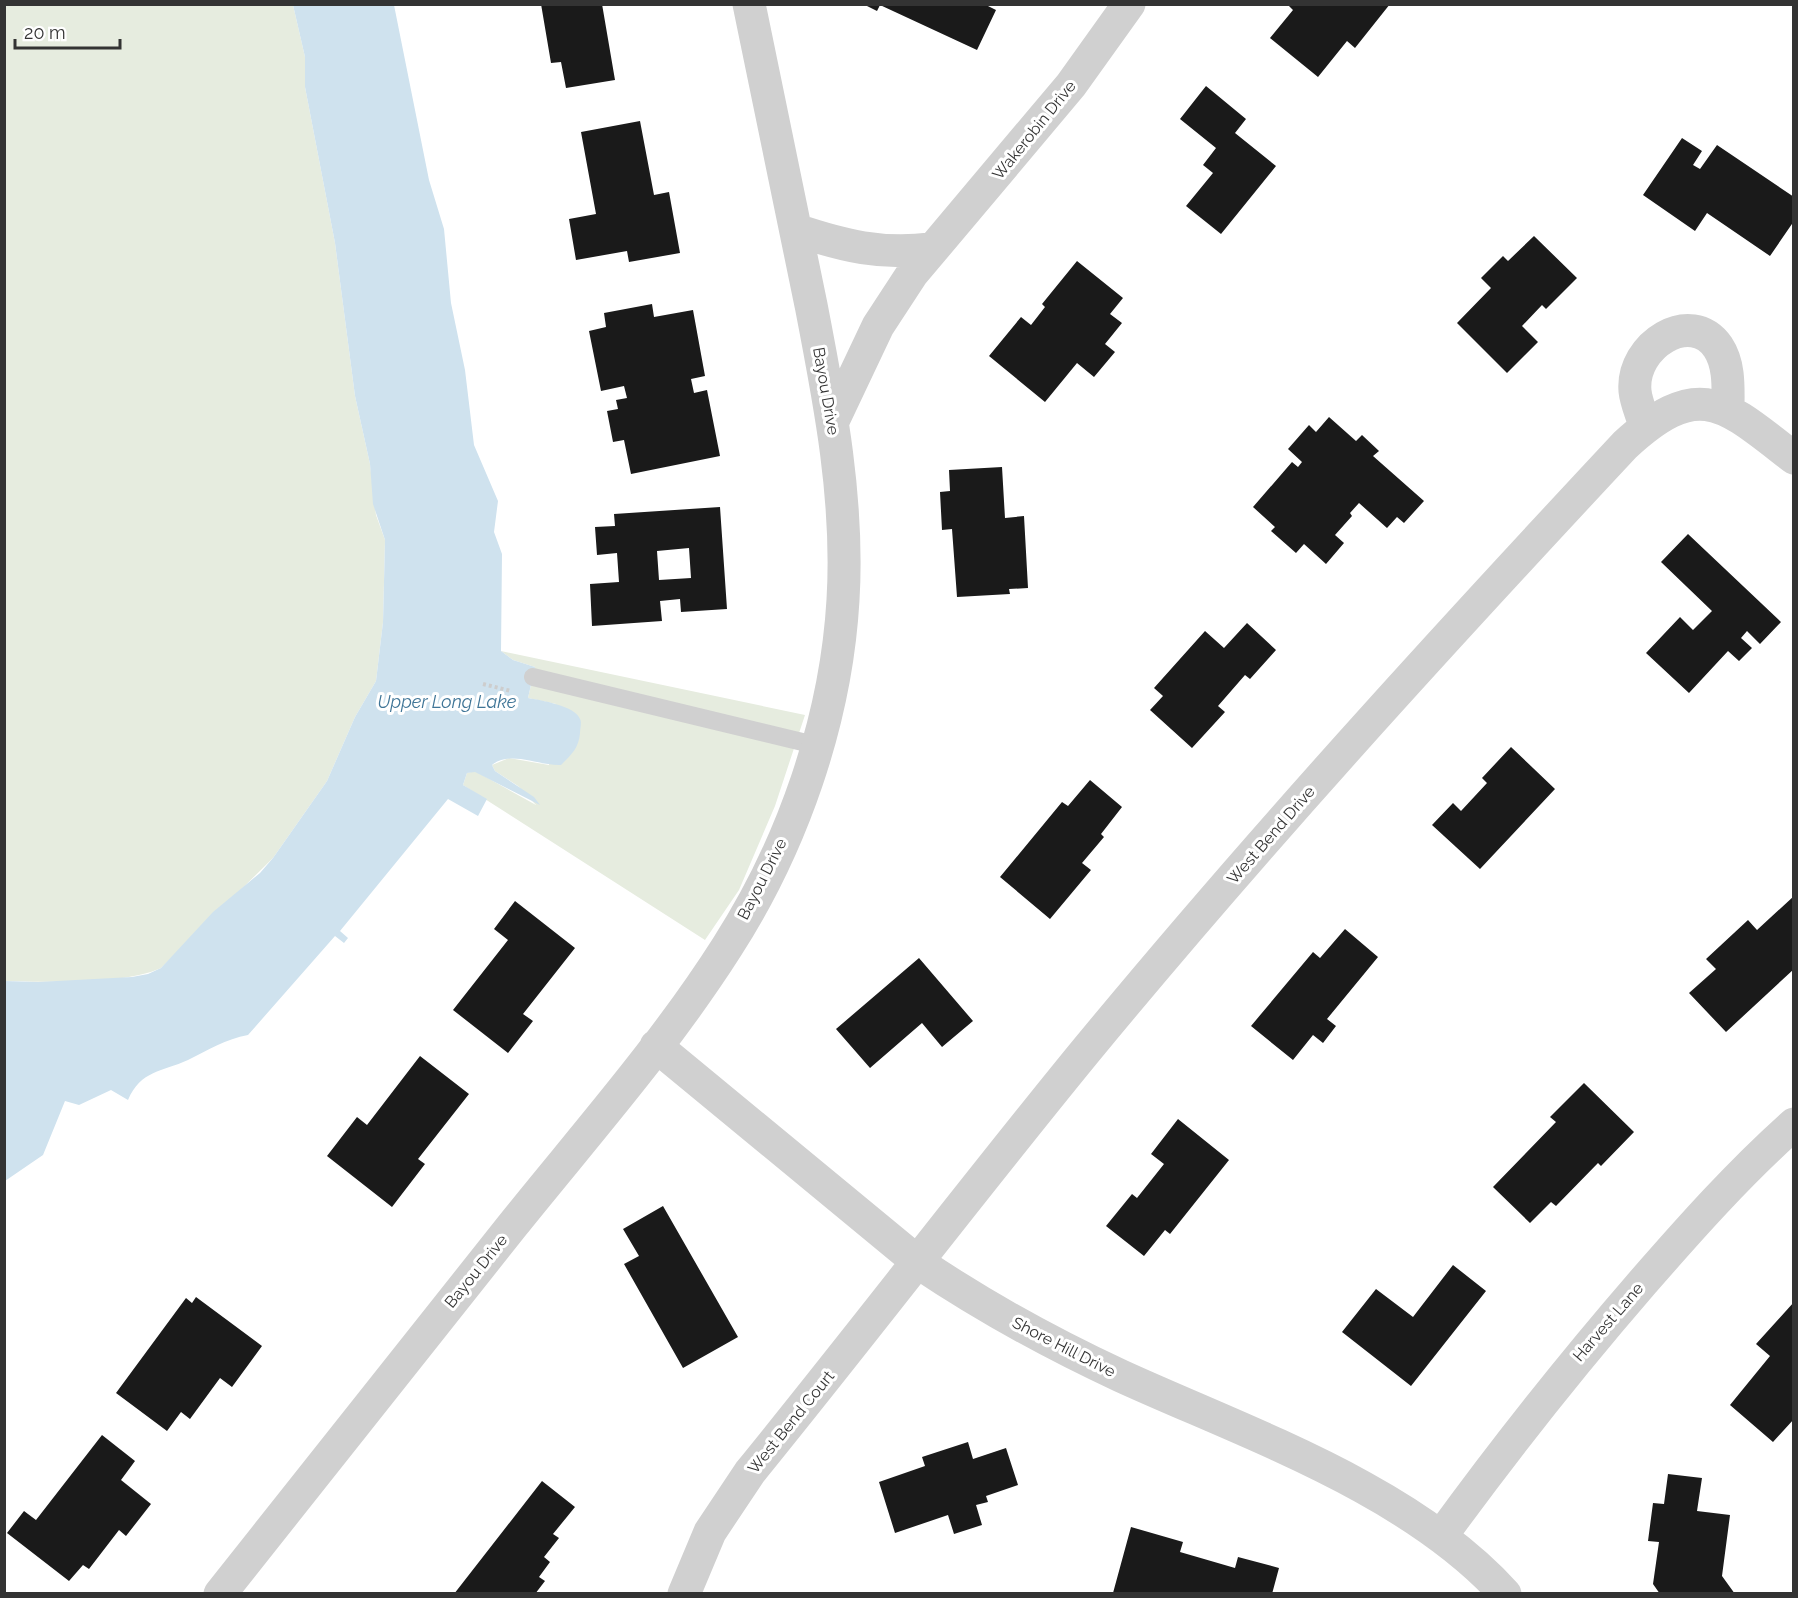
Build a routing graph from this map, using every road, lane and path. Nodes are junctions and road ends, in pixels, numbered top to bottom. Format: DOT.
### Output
graph roads {
  1 [pos="749,4"];
  2 [pos="1129,4"];
  3 [pos="796,230"];
  4 [pos="931,249"];
  5 [pos="1728,410"];
  6 [pos="833,422"];
  7 [pos="1646,426"];
  8 [pos="1794,458"];
  9 [pos="533,677"];
  10 [pos="483,684"];
  11 [pos="517,692"];
  12 [pos="819,746"];
  13 [pos="656,1046"];
  14 [pos="1794,1124"];
  15 [pos="919,1263"];
  16 [pos="1443,1535"];
  17 [pos="220,1593"];
  18 [pos="684,1593"];
  19 [pos="1505,1593"];
  1 -- 3 [label="street, Bayou Drive"];
  2 -- 4 [label="street, Wakerobin Drive"];
  3 -- 4 [label="street"];
  3 -- 6 [label="street, Bayou Drive"];
  4 -- 6 [label="street, Wakerobin Drive"];
  5 -- 7 [label="street, West Bend Drive"];
  5 -- 7 [label="street"];
  5 -- 8 [label="street, West Bend Drive"];
  6 -- 12 [label="street, Bayou Drive"];
  7 -- 15 [label="street, West Bend Drive"];
  9 -- 12 [label="lane"];
  10 -- 11 [label="path"];
  12 -- 13 [label="street, Bayou Drive"];
  13 -- 15 [label="street, Shore Hill Drive"];
  13 -- 17 [label="street, Bayou Drive"];
  14 -- 16 [label="street, Harvest Lane"];
  15 -- 16 [label="street, Shore Hill Drive"];
  15 -- 18 [label="street, West Bend Court"];
  16 -- 19 [label="street, Shore Hill Drive"];
}
